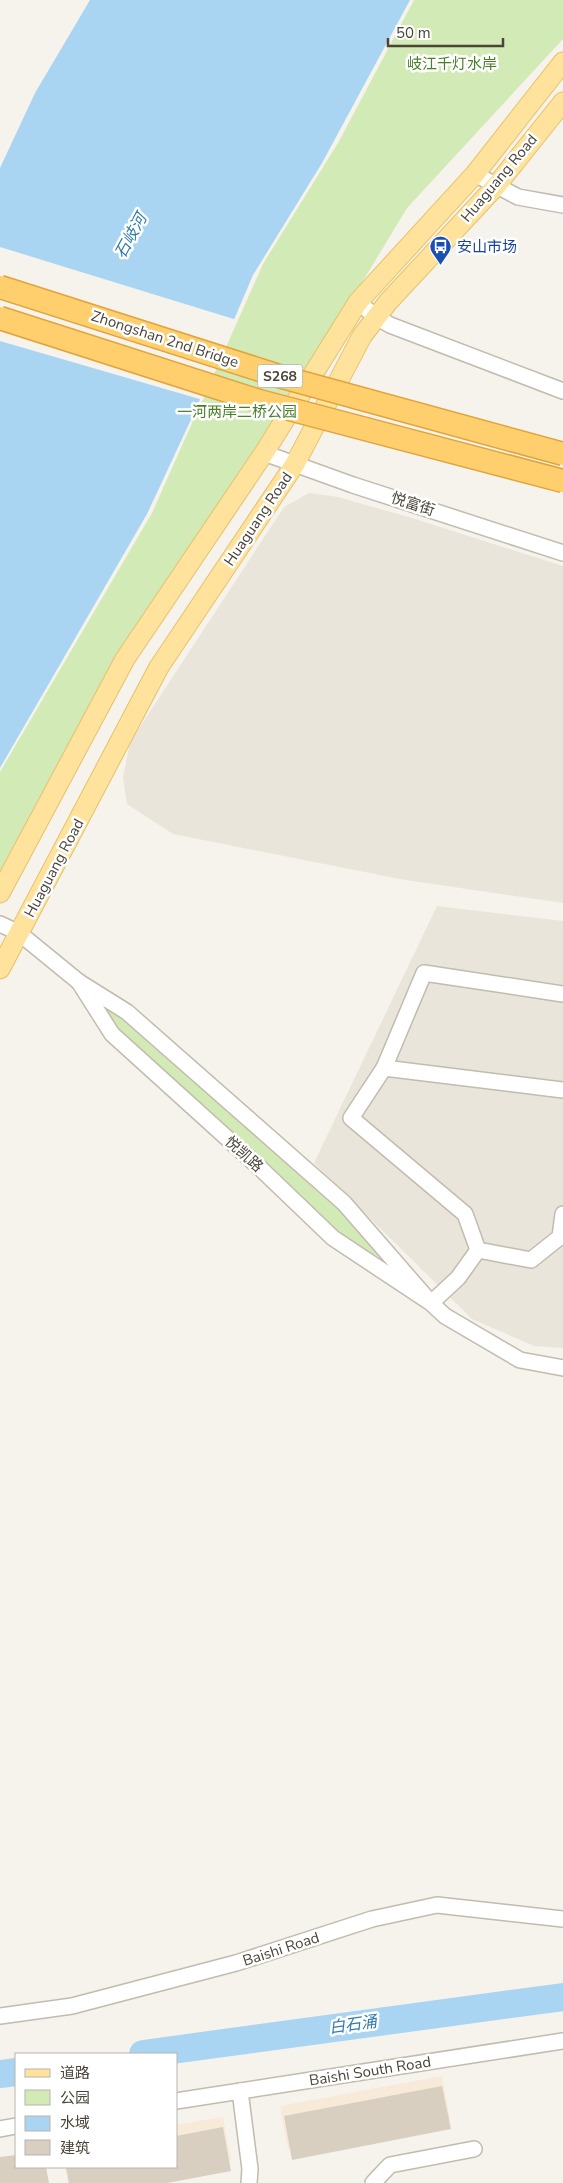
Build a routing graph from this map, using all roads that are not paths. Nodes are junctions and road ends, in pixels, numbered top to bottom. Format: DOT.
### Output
graph roads {
  1 [pos="563,62"];
  2 [pos="563,102"];
  3 [pos="475,174"];
  4 [pos="496,186"];
  5 [pos="563,205"];
  6 [pos="0,287"];
  7 [pos="358,302"];
  8 [pos="376,317"];
  9 [pos="0,318"];
  10 [pos="563,391"];
  11 [pos="264,453"];
  12 [pos="563,454"];
  13 [pos="295,464"];
  14 [pos="563,481"];
  15 [pos="563,552"];
  16 [pos="0,893"];
  17 [pos="0,924"];
  18 [pos="20,933"];
  19 [pos="0,969"];
  20 [pos="78,982"];
  21 [pos="563,994"];
  22 [pos="384,1068"];
  23 [pos="563,1090"];
  24 [pos="563,1214"];
  25 [pos="478,1250"];
  26 [pos="431,1303"];
  27 [pos="563,1368"];
  28 [pos="563,1920"];
  29 [pos="0,2016"];
  30 [pos="563,2041"];
  31 [pos="240,2091"];
  32 [pos="178,2101"];
  33 [pos="15,2126"];
  34 [pos="0,2129"];
  35 [pos="474,2149"];
  36 [pos="250,2183"];
  37 [pos="373,2183"];
  1 -- 3 [label="main road, Huaguang Road"];
  2 -- 4 [label="main road, Huaguang Road"];
  3 -- 4 [label="street"];
  3 -- 7 [label="main road, Huaguang Road"];
  4 -- 5 [label="street"];
  4 -- 8 [label="main road, Huaguang Road"];
  6 -- 12 [label="highway, Zhongshan 2nd Bridge / S268, bridge"];
  7 -- 8 [label="street"];
  7 -- 11 [label="main road, Huaguang Road"];
  8 -- 10 [label="street"];
  8 -- 13 [label="main road, Huaguang Road"];
  9 -- 14 [label="highway, Zhongshan 2nd Bridge / S268, bridge"];
  11 -- 13 [label="street, 悦富街"];
  11 -- 16 [label="main road, Huaguang Road"];
  13 -- 15 [label="street, 悦富街"];
  13 -- 18 [label="main road, Huaguang Road"];
  17 -- 18 [label="street, 悦凯路"];
  18 -- 19 [label="main road, Huaguang Road"];
  18 -- 20 [label="street, 悦凯路"];
  20 -- 26 [label="street, 悦凯路"];
  20 -- 26 [label="street, 悦凯路"];
  21 -- 22 [label="street"];
  22 -- 23 [label="street"];
  22 -- 25 [label="street"];
  24 -- 25 [label="street"];
  25 -- 26 [label="street"];
  26 -- 27 [label="street, 悦凯路"];
  28 -- 29 [label="street, Baishi Road"];
  30 -- 31 [label="street, Baishi South Road"];
  31 -- 32 [label="street, Baishi South Road"];
  31 -- 36 [label="street"];
  33 -- 34 [label="street"];
  35 -- 37 [label="street"];
}
